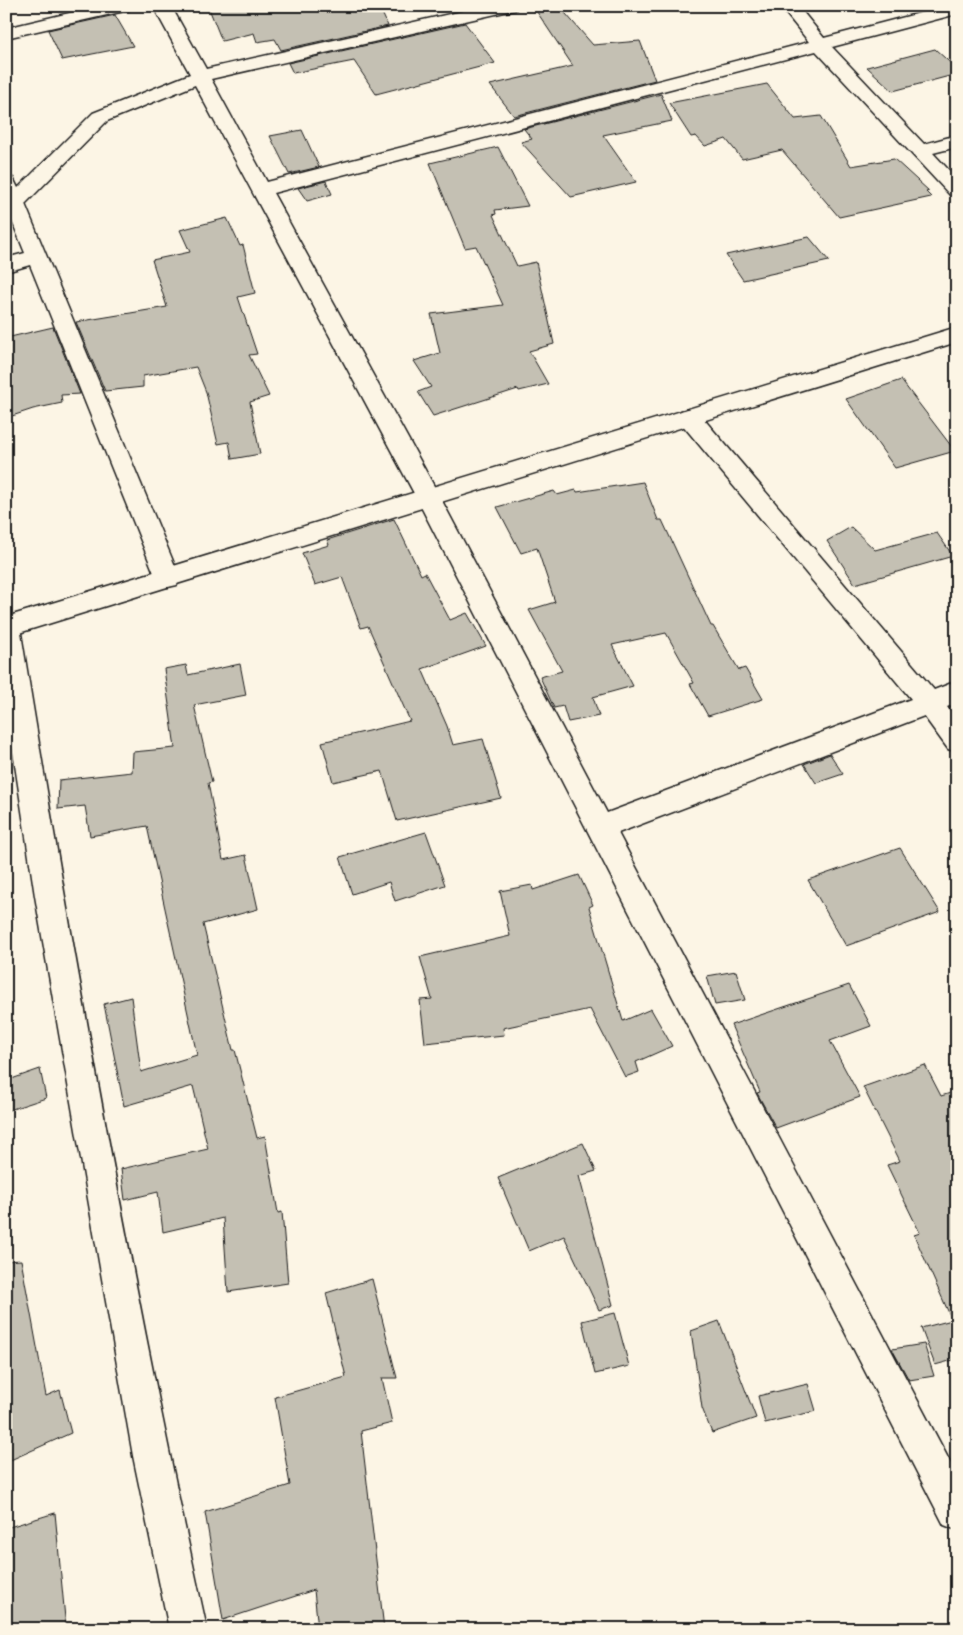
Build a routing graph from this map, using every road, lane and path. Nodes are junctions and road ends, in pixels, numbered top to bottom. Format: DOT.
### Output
graph roads {
  1 [pos="123,6"];
  2 [pos="162,6"];
  3 [pos="509,6"];
  4 [pos="789,6"];
  5 [pos="957,9"];
  6 [pos="6,33"];
  7 [pos="821,46"];
  8 [pos="202,76"];
  9 [pos="957,141"];
  10 [pos="919,151"];
  11 [pos="262,190"];
  12 [pos="957,191"];
  13 [pos="9,199"];
  14 [pos="36,256"];
  15 [pos="6,265"];
  16 [pos="957,334"];
  17 [pos="688,417"];
  18 [pos="428,497"];
  19 [pos="168,578"];
  20 [pos="7,627"];
  21 [pos="957,692"];
  22 [pos="930,703"];
  23 [pos="957,741"];
  24 [pos="600,828"];
  25 [pos="957,1512"];
  26 [pos="188,1629"];
  1 -- 6 [label="street"];
  2 -- 8 [label="street"];
  3 -- 8 [label="street"];
  4 -- 7 [label="street"];
  5 -- 7 [label="street"];
  7 -- 10 [label="street"];
  7 -- 11 [label="street"];
  8 -- 11 [label="street"];
  8 -- 13 [label="street"];
  9 -- 10 [label="street"];
  10 -- 12 [label="street"];
  11 -- 18 [label="street"];
  13 -- 14 [label="street"];
  14 -- 15 [label="street"];
  14 -- 19 [label="street"];
  16 -- 17 [label="street"];
  17 -- 18 [label="street"];
  17 -- 22 [label="street"];
  18 -- 19 [label="street"];
  18 -- 24 [label="street"];
  19 -- 20 [label="street"];
  20 -- 26 [label="street"];
  21 -- 22 [label="street"];
  22 -- 23 [label="street"];
  22 -- 24 [label="street"];
  24 -- 25 [label="street"];
}
